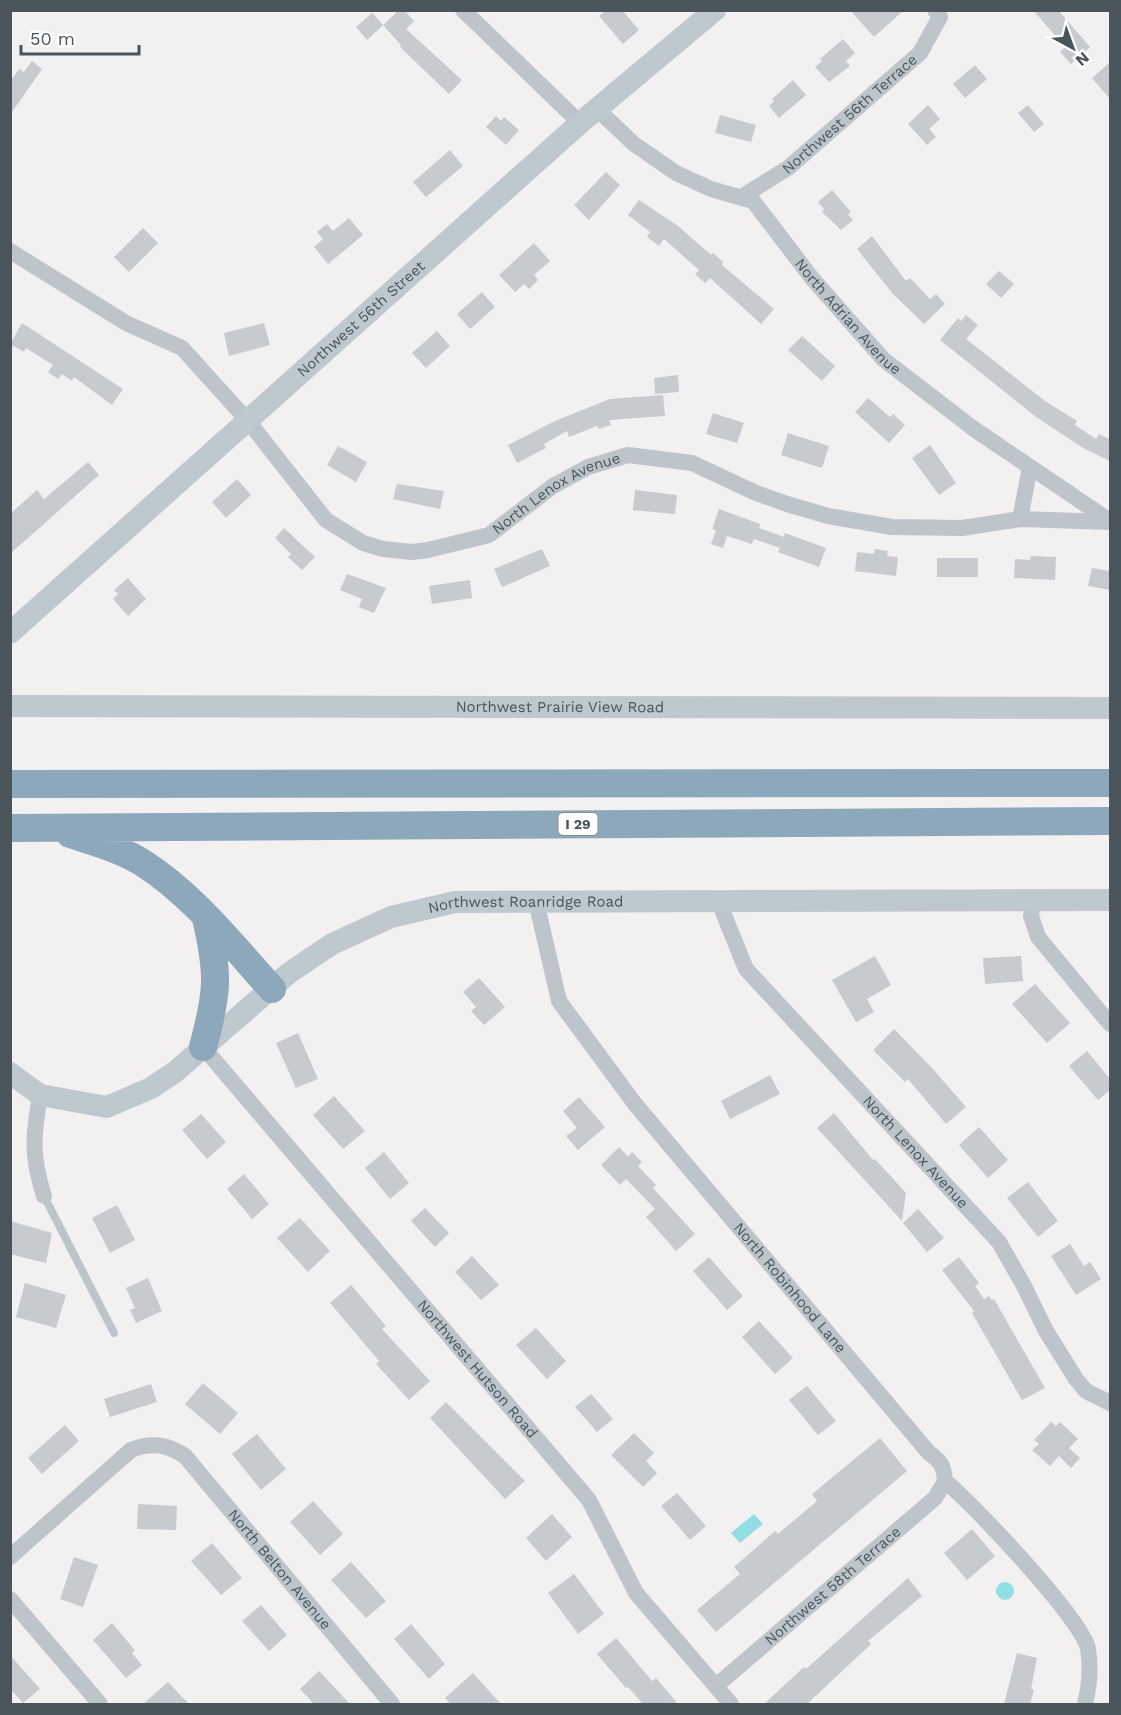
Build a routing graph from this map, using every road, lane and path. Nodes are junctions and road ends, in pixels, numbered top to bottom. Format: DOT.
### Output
graph roads {
  1 [pos="463,10"];
  2 [pos="715,10"];
  3 [pos="938,14"];
  4 [pos="588,116"];
  5 [pos="743,196"];
  6 [pos="10,251"];
  7 [pos="248,421"];
  8 [pos="1030,466"];
  9 [pos="1020,519"];
  10 [pos="1110,522"];
  11 [pos="10,633"];
  12 [pos="10,706"];
  13 [pos="1110,708"];
  14 [pos="1110,783"];
  15 [pos="10,784"];
  16 [pos="1110,821"];
  17 [pos="45,826"];
  18 [pos="10,828"];
  19 [pos="718,900"];
  20 [pos="1033,900"];
  21 [pos="1110,900"];
  22 [pos="536,901"];
  23 [pos="206,916"];
  24 [pos="272,989"];
  25 [pos="1110,1024"];
  26 [pos="203,1047"];
  27 [pos="10,1074"];
  28 [pos="40,1095"];
  29 [pos="44,1196"];
  30 [pos="114,1333"];
  31 [pos="1110,1403"];
  32 [pos="945,1481"];
  33 [pos="10,1557"];
  34 [pos="10,1599"];
  35 [pos="716,1686"];
  36 [pos="100,1704"];
  37 [pos="392,1704"];
  38 [pos="731,1704"];
  39 [pos="1085,1704"];
  1 -- 4 [label="street, North Adrian Avenue"];
  2 -- 4 [label="street, Northwest 56th Street"];
  3 -- 5 [label="street, Northwest 56th Terrace"];
  4 -- 5 [label="street, North Adrian Avenue"];
  4 -- 7 [label="street, Northwest 56th Street"];
  5 -- 8 [label="street, North Adrian Avenue"];
  6 -- 7 [label="street, North Lenox Avenue"];
  7 -- 9 [label="street, North Lenox Avenue"];
  7 -- 11 [label="street, Northwest 56th Street"];
  8 -- 9 [label="street"];
  8 -- 10 [label="street, North Adrian Avenue"];
  9 -- 10 [label="street, North Lenox Avenue"];
  12 -- 13 [label="street, Northwest Prairie View Road"];
  14 -- 15 [label="highway"];
  16 -- 17 [label="highway, I 29"];
  17 -- 18 [label="highway, I 29"];
  17 -- 23 [label="highway"];
  19 -- 20 [label="street, Northwest Roanridge Road"];
  19 -- 22 [label="street, Northwest Roanridge Road"];
  19 -- 31 [label="street, North Lenox Avenue"];
  20 -- 21 [label="street, Northwest Roanridge Road"];
  20 -- 25 [label="street"];
  22 -- 24 [label="street, Northwest Roanridge Road"];
  22 -- 32 [label="street, North Robinhood Lane"];
  23 -- 24 [label="highway"];
  23 -- 26 [label="highway"];
  24 -- 26 [label="street, Northwest Roanridge Road"];
  26 -- 28 [label="street, Northwest Roanridge Road"];
  26 -- 35 [label="street, Northwest Hutson Road"];
  27 -- 28 [label="street, Northwest Roanridge Road"];
  28 -- 29 [label="street"];
  29 -- 30 [label="lane"];
  32 -- 35 [label="street, Northwest 58th Terrace"];
  32 -- 39 [label="street, North Robinhood Lane"];
  33 -- 37 [label="street, North Belton Avenue"];
  34 -- 36 [label="street"];
  35 -- 38 [label="street, Northwest Hutson Road"];
}
